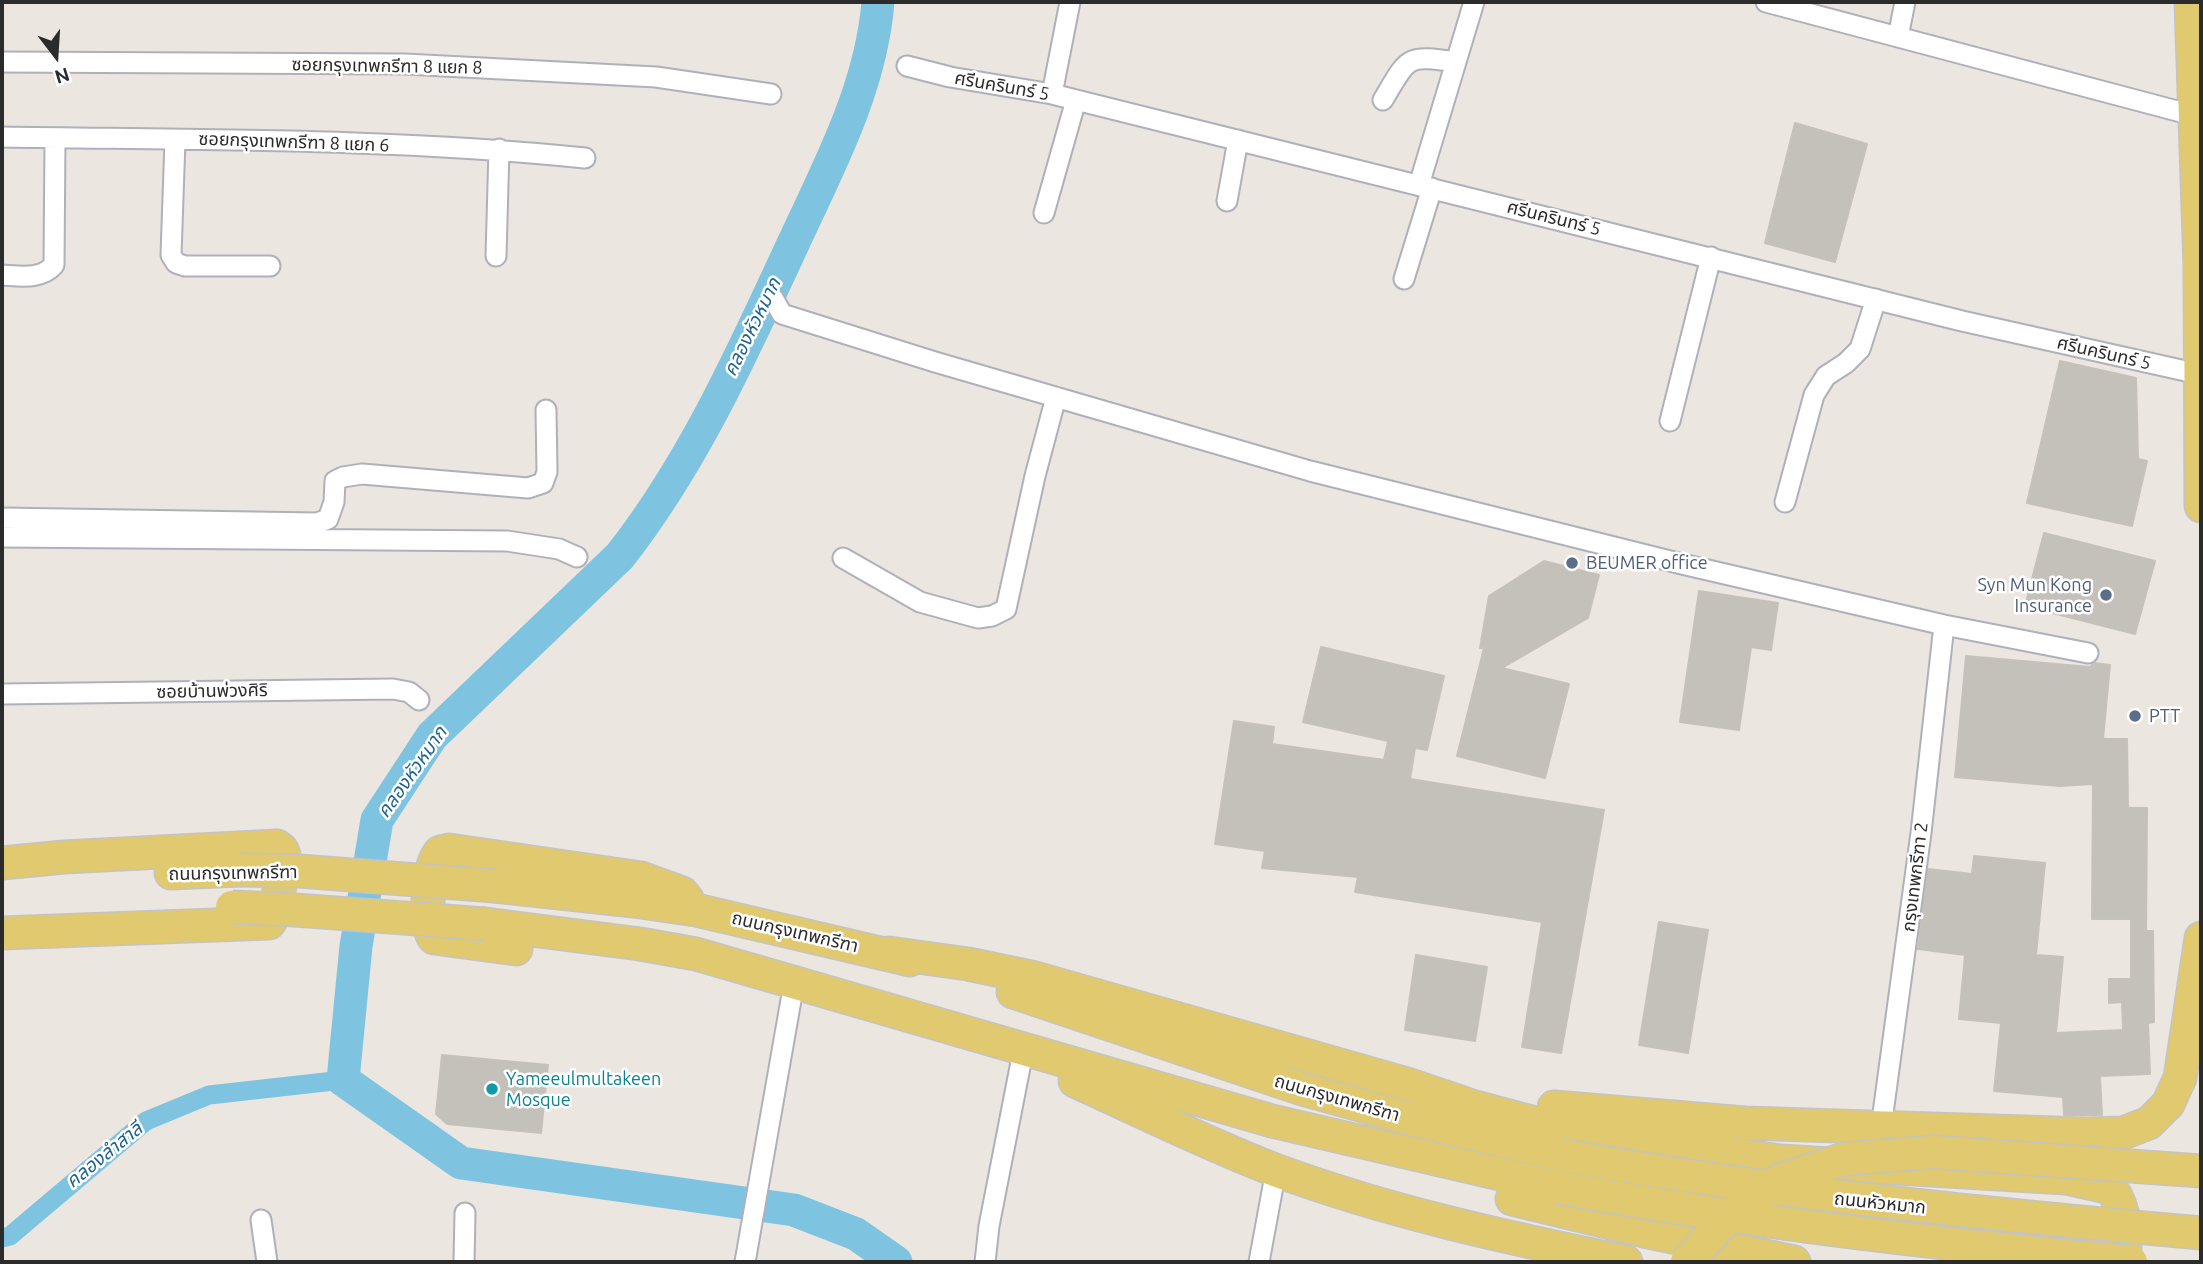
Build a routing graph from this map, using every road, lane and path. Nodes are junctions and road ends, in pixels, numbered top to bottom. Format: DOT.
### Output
graph roads {
  1 [pos="1070,2"];
  2 [pos="1474,2"];
  3 [pos="1768,2"];
  4 [pos="1905,2"];
  5 [pos="2191,2"];
  6 [pos="1898,37"];
  7 [pos="2,62"];
  8 [pos="1456,62"];
  9 [pos="907,66"];
  10 [pos="771,94"];
  11 [pos="1052,94"];
  12 [pos="1076,100"];
  13 [pos="1384,100"];
  14 [pos="2196,116"];
  15 [pos="2,137"];
  16 [pos="55,138"];
  17 [pos="175,140"];
  18 [pos="1238,140"];
  19 [pos="499,149"];
  20 [pos="585,158"];
  21 [pos="1426,186"];
  22 [pos="1227,201"];
  23 [pos="1044,214"];
  24 [pos="496,256"];
  25 [pos="1711,257"];
  26 [pos="270,266"];
  27 [pos="2,275"];
  28 [pos="1404,279"];
  29 [pos="773,298"];
  30 [pos="1876,299"];
  31 [pos="2199,374"];
  32 [pos="1056,397"];
  33 [pos="546,410"];
  34 [pos="1670,421"];
  35 [pos="1785,502"];
  36 [pos="2201,506"];
  37 [pos="2,518"];
  38 [pos="2,537"];
  39 [pos="577,557"];
  40 [pos="843,558"];
  41 [pos="1944,625"];
  42 [pos="2088,653"];
  43 [pos="2,694"];
  44 [pos="419,700"];
  45 [pos="2,863"];
  46 [pos="2,882"];
  47 [pos="696,910"];
  48 [pos="2,914"];
  49 [pos="2,933"];
  50 [pos="2201,938"];
  51 [pos="889,953"];
  52 [pos="696,954"];
  53 [pos="794,983"];
  54 [pos="981,1038"];
  55 [pos="1022,1057"];
  56 [pos="1407,1084"];
  57 [pos="1272,1121"];
  58 [pos="1881,1128"];
  59 [pos="1561,1155"];
  60 [pos="1276,1170"];
  61 [pos="2201,1171"];
  62 [pos="1556,1187"];
  63 [pos="1345,1193"];
  64 [pos="465,1213"];
  65 [pos="261,1220"];
  66 [pos="2201,1233"];
  67 [pos="745,1260"];
  68 [pos="267,1262"];
  69 [pos="464,1262"];
  70 [pos="985,1262"];
  71 [pos="1259,1262"];
  72 [pos="1505,1262"];
  73 [pos="1626,1262"];
  74 [pos="1687,1262"];
  75 [pos="1794,1262"];
  76 [pos="2124,1262"];
  77 [pos="2131,1262"];
  1 -- 11 [label="street"];
  2 -- 8 [label="street"];
  3 -- 6 [label="street"];
  4 -- 6 [label="street"];
  5 -- 14 [label="main road"];
  6 -- 14 [label="street"];
  7 -- 10 [label="street, ซอยกรุงเทพกรีฑา 8 แยก 8"];
  8 -- 13 [label="street"];
  8 -- 21 [label="street"];
  9 -- 11 [label="street, ศรีนครินทร์ 5"];
  11 -- 12 [label="street, ศรีนครินทร์ 5"];
  12 -- 18 [label="street, ศรีนครินทร์ 5"];
  12 -- 23 [label="street"];
  14 -- 31 [label="main road"];
  15 -- 16 [label="street, ซอยกรุงเทพกรีฑา 8 แยก 6"];
  16 -- 17 [label="street, ซอยกรุงเทพกรีฑา 8 แยก 6"];
  16 -- 27 [label="street"];
  17 -- 19 [label="street, ซอยกรุงเทพกรีฑา 8 แยก 6"];
  17 -- 26 [label="street"];
  18 -- 21 [label="street, ศรีนครินทร์ 5"];
  18 -- 22 [label="street"];
  19 -- 20 [label="street, ซอยกรุงเทพกรีฑา 8 แยก 6"];
  19 -- 24 [label="street"];
  21 -- 25 [label="street, ศรีนครินทร์ 5"];
  21 -- 28 [label="street"];
  25 -- 30 [label="street, ศรีนครินทร์ 5"];
  25 -- 34 [label="street"];
  29 -- 32 [label="street"];
  30 -- 31 [label="street, ศรีนครินทร์ 5"];
  30 -- 35 [label="street"];
  31 -- 36 [label="main road"];
  32 -- 40 [label="street"];
  32 -- 41 [label="street"];
  33 -- 37 [label="street"];
  38 -- 39 [label="street"];
  41 -- 42 [label="street"];
  41 -- 58 [label="street, กรุงเทพกรีฑา 2"];
  43 -- 44 [label="street, ซอยบ้านพ่วงศิริ"];
  45 -- 49 [label="main road"];
  46 -- 47 [label="main road, ถนนกรุงเทพกรีฑา, bridge"];
  47 -- 51 [label="main road, ถนนกรุงเทพกรีฑา"];
  47 -- 52 [label="main road"];
  48 -- 52 [label="main road, ถนนกรุงเทพกรีฑา, bridge"];
  50 -- 58 [label="main road"];
  51 -- 56 [label="main road"];
  51 -- 59 [label="main road, ถนนกรุงเทพกรีฑา"];
  52 -- 53 [label="main road, ถนนกรุงเทพกรีฑา"];
  53 -- 54 [label="main road, ถนนกรุงเทพกรีฑา"];
  53 -- 67 [label="street"];
  54 -- 55 [label="main road"];
  54 -- 57 [label="main road, ถนนกรุงเทพกรีฑา"];
  55 -- 60 [label="main road"];
  55 -- 70 [label="street"];
  56 -- 58 [label="main road"];
  56 -- 76 [label="main road"];
  57 -- 62 [label="main road, ถนนกรุงเทพกรีฑา"];
  57 -- 75 [label="main road"];
  59 -- 66 [label="main road, ถนนหัวหมาก, bridge"];
  60 -- 63 [label="main road"];
  60 -- 71 [label="street"];
  61 -- 74 [label="main road, bridge"];
  62 -- 77 [label="main road, ถนนหัวหมาก, bridge"];
  63 -- 72 [label="main road"];
  63 -- 73 [label="main road"];
  64 -- 69 [label="street"];
  65 -- 68 [label="street"];
}
